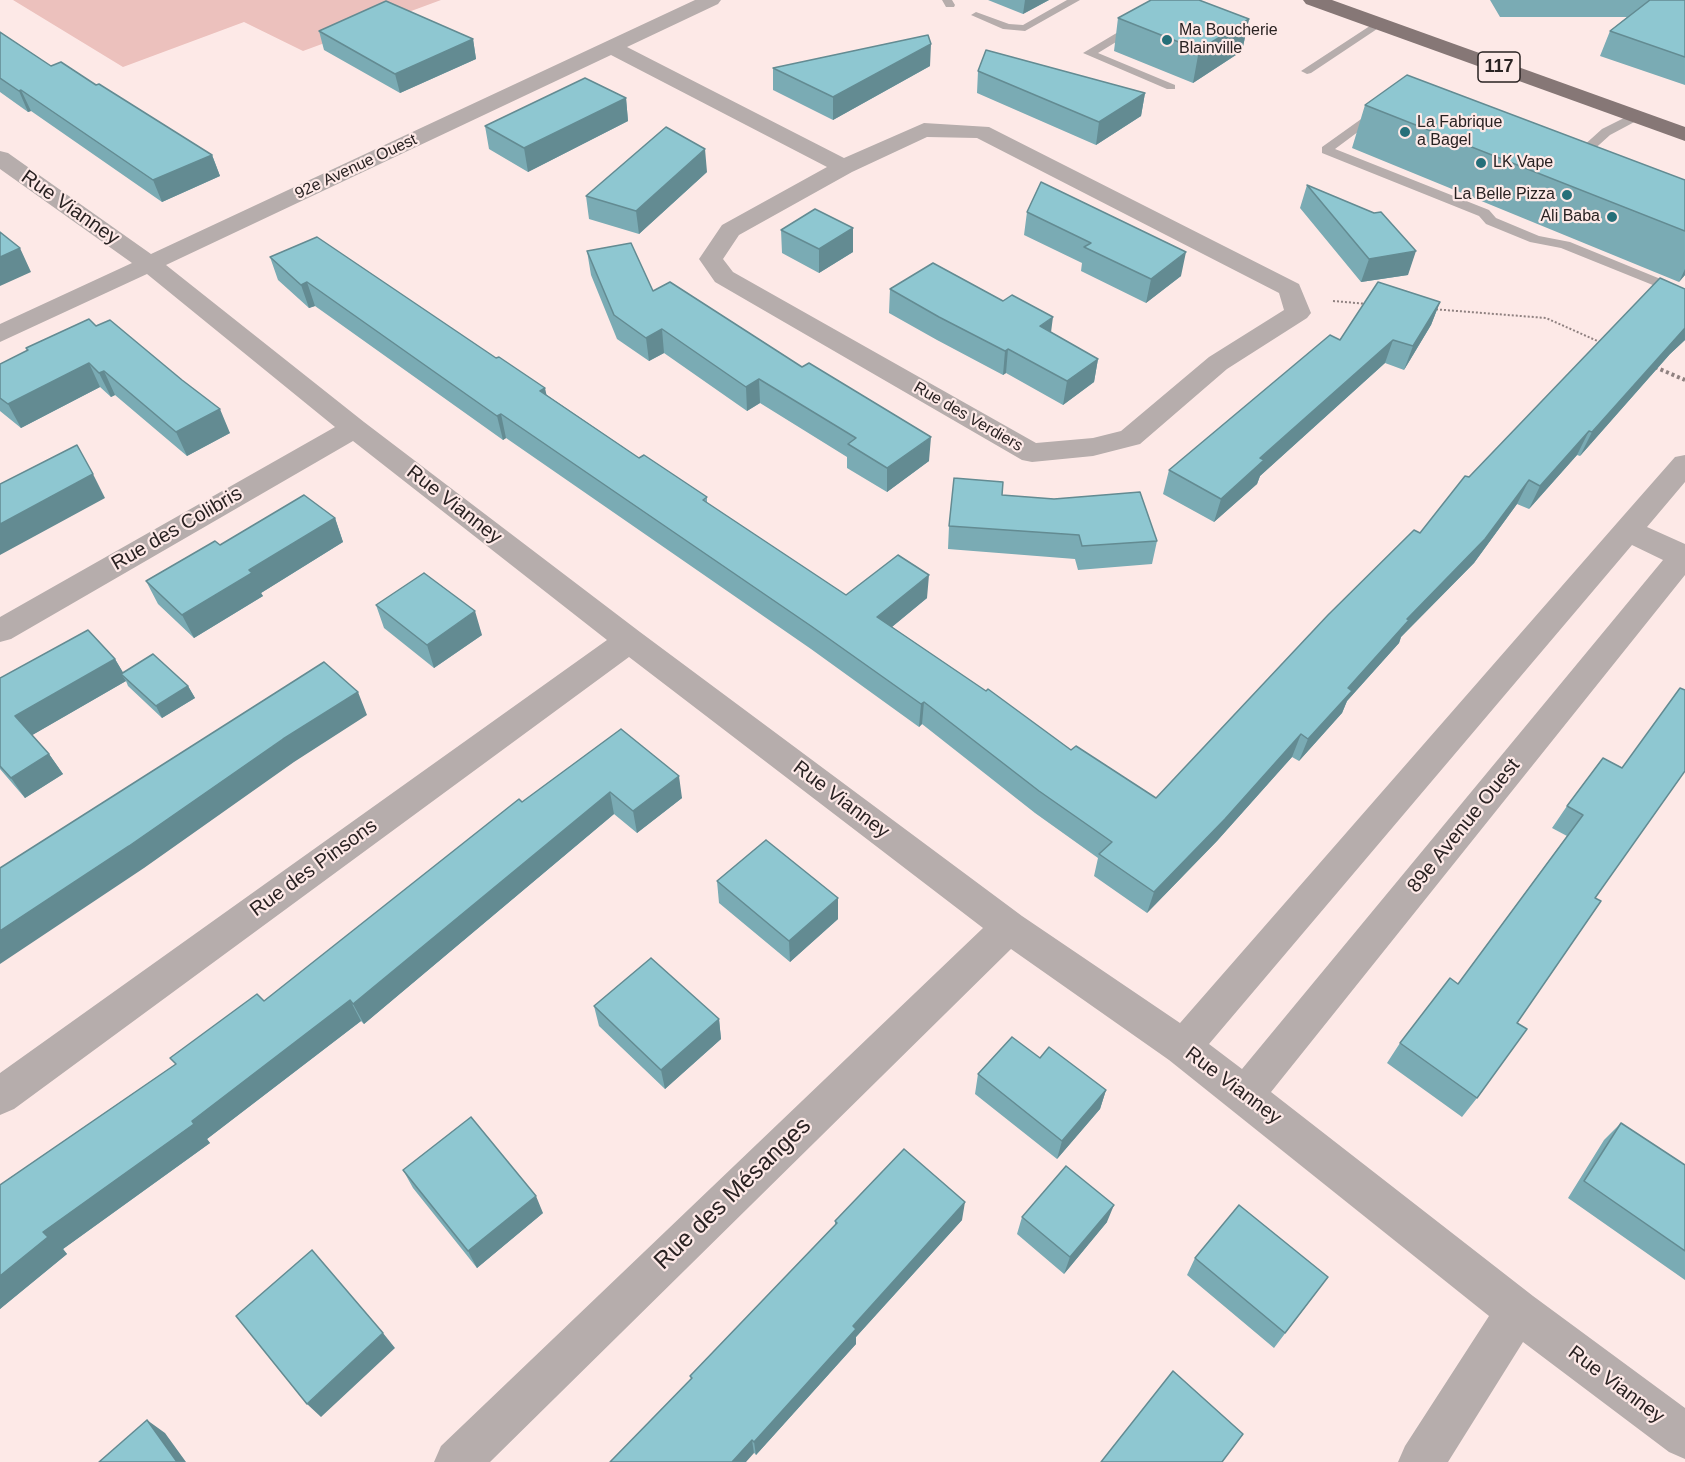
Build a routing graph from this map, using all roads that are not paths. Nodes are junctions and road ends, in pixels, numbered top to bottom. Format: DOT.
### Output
graph roads {
  1 [pos="711,0"];
  2 [pos="1075,0"];
  3 [pos="1180,0"];
  4 [pos="1313,0"];
  5 [pos="976,15"];
  6 [pos="1379,24"];
  7 [pos="611,47"];
  8 [pos="1306,71"];
  9 [pos="1171,87"];
  10 [pos="1391,102"];
  11 [pos="1636,116"];
  12 [pos="1685,134"];
  13 [pos="0,158"];
  14 [pos="1574,161"];
  15 [pos="844,166"];
  16 [pos="149,264"];
  17 [pos="1685,294"];
  18 [pos="0,334"];
  19 [pos="354,428"];
  20 [pos="1685,464"];
  21 [pos="1627,530"];
  22 [pos="1684,556"];
  23 [pos="0,631"];
  24 [pos="629,640"];
  25 [pos="1009,927"];
  26 [pos="1183,1047"];
  27 [pos="1245,1095"];
  28 [pos="0,1096"];
  29 [pos="1518,1311"];
  30 [pos="1685,1436"];
  31 [pos="457,1462"];
  32 [pos="1421,1462"];
  1 -- 7 [label="street, 92e Avenue Ouest"];
  2 -- 5 [label="lane"];
  3 -- 9 [label="lane"];
  4 -- 6 [label="main road, 117"];
  6 -- 8 [label="lane"];
  6 -- 11 [label="main road, 117"];
  7 -- 15 [label="street"];
  7 -- 16 [label="street, 92e Avenue Ouest"];
  10 -- 17 [label="lane"];
  11 -- 12 [label="main road, 117"];
  11 -- 14 [label="lane"];
  13 -- 16 [label="street, Rue Vianney"];
  15 -- 15 [label="street, Rue des Verdiers"];
  16 -- 18 [label="street, 92e Avenue Ouest"];
  16 -- 19 [label="street, Rue Vianney"];
  19 -- 23 [label="street, Rue des Colibris"];
  19 -- 24 [label="street, Rue Vianney"];
  20 -- 21 [label="street"];
  21 -- 22 [label="street, 89e Avenue Ouest"];
  21 -- 26 [label="street"];
  22 -- 27 [label="street, 89e Avenue Ouest"];
  24 -- 25 [label="street, Rue Vianney"];
  24 -- 28 [label="street, Rue des Pinsons"];
  25 -- 26 [label="street, Rue Vianney"];
  25 -- 31 [label="street, Rue des Mésanges"];
  26 -- 27 [label="street, Rue Vianney"];
  27 -- 29 [label="street, Rue Vianney"];
  29 -- 30 [label="street, Rue Vianney"];
  29 -- 32 [label="street"];
}
